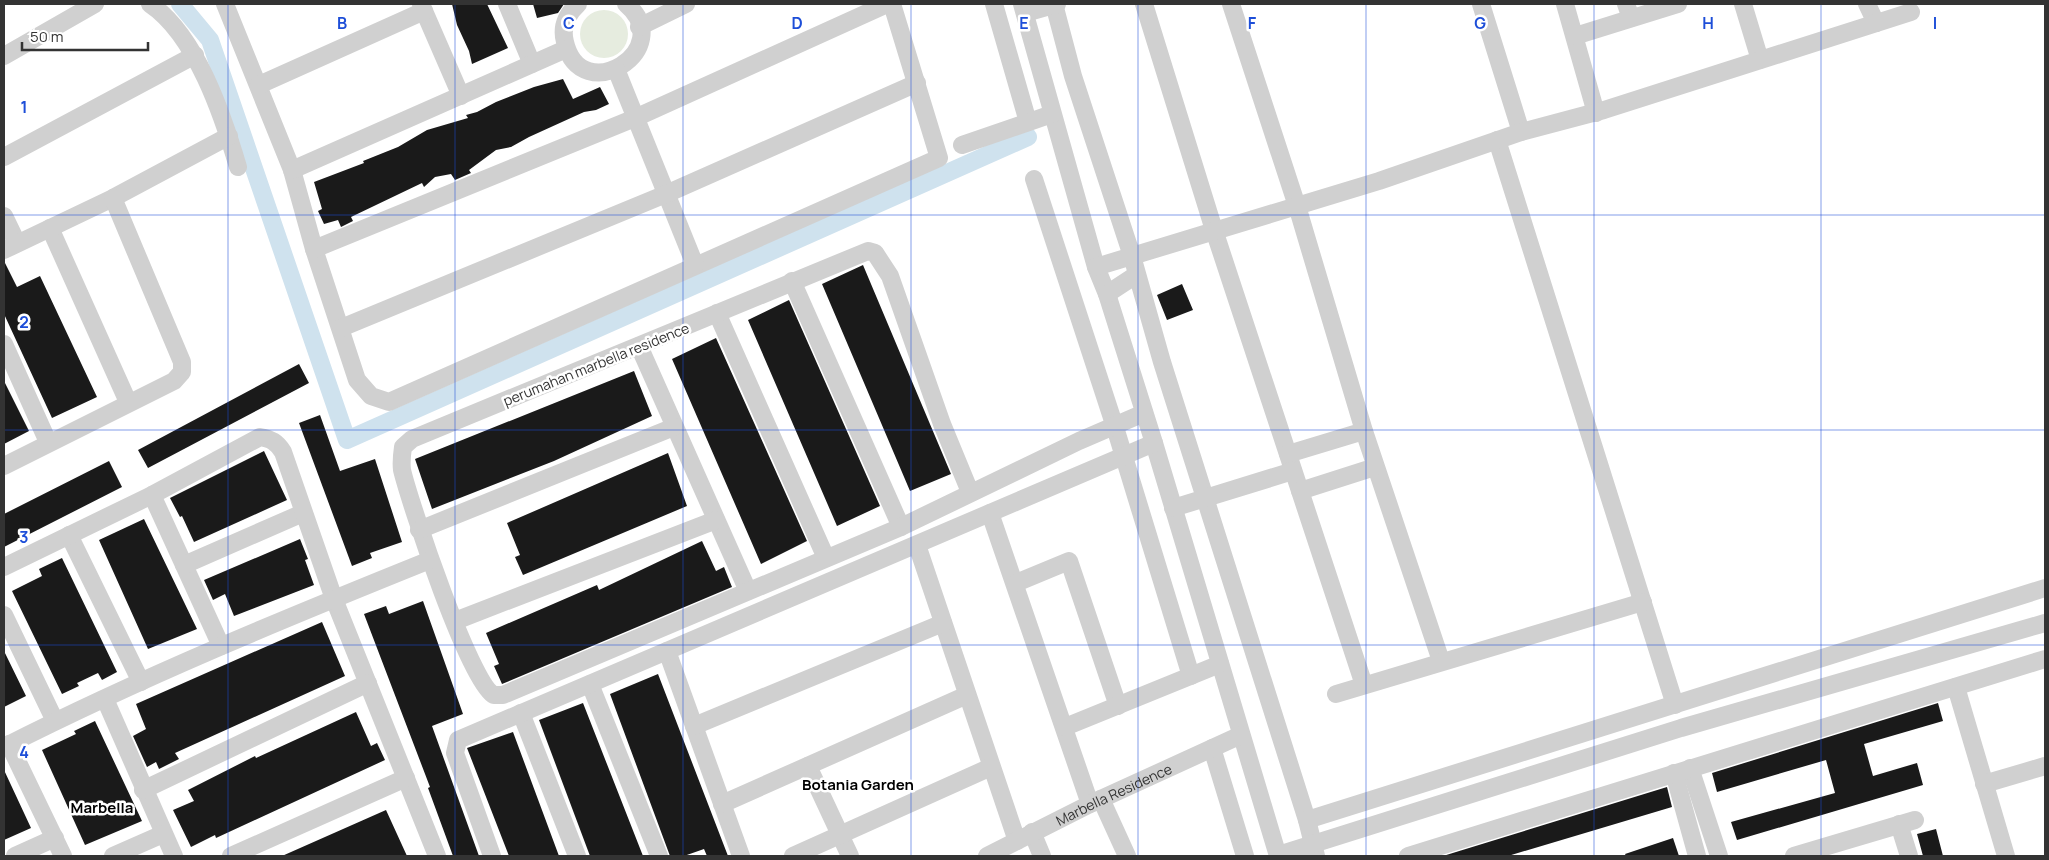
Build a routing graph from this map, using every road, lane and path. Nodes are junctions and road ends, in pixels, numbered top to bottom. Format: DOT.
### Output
graph roads {
  1 [pos="96,4"];
  2 [pos="150,4"];
  3 [pos="225,4"];
  4 [pos="507,4"];
  5 [pos="578,4"];
  6 [pos="626,4"];
  7 [pos="686,4"];
  8 [pos="887,4"];
  9 [pos="892,4"];
  10 [pos="994,4"];
  11 [pos="1055,4"];
  12 [pos="1144,4"];
  13 [pos="1231,4"];
  14 [pos="1481,4"];
  15 [pos="1565,4"];
  16 [pos="1678,4"];
  17 [pos="1743,4"];
  18 [pos="1868,4"];
  19 [pos="422,7"];
  20 [pos="1023,8"];
  21 [pos="1629,11"];
  22 [pos="1911,12"];
  23 [pos="1876,23"];
  24 [pos="639,27"];
  25 [pos="1575,36"];
  26 [pos="566,49"];
  27 [pos="195,55"];
  28 [pos="4,56"];
  29 [pos="1760,60"];
  30 [pos="532,64"];
  31 [pos="616,69"];
  32 [pos="917,83"];
  33 [pos="259,85"];
  34 [pos="461,96"];
  35 [pos="1596,113"];
  36 [pos="1052,114"];
  37 [pos="635,118"];
  38 [pos="1028,122"];
  39 [pos="1521,132"];
  40 [pos="229,136"];
  41 [pos="1497,140"];
  42 [pos="962,145"];
  43 [pos="4,157"];
  44 [pos="238,167"];
  45 [pos="292,170"];
  46 [pos="1034,179"];
  47 [pos="666,194"];
  48 [pos="113,198"];
  49 [pos="1296,206"];
  50 [pos="4,216"];
  51 [pos="50,228"];
  52 [pos="1214,230"];
  53 [pos="10,247"];
  54 [pos="314,249"];
  55 [pos="1132,256"];
  56 [pos="695,265"];
  57 [pos="1096,268"];
  58 [pos="1136,275"];
  59 [pos="792,282"];
  60 [pos="1107,294"];
  61 [pos="717,313"];
  62 [pos="340,328"];
  63 [pos="4,344"];
  64 [pos="639,346"];
  65 [pos="128,402"];
  66 [pos="1144,412"];
  67 [pos="1114,424"];
  68 [pos="674,427"];
  69 [pos="1364,431"];
  70 [pos="48,442"];
  71 [pos="1154,443"];
  72 [pos="1124,456"];
  73 [pos="1291,462"];
  74 [pos="4,466"];
  75 [pos="1376,467"];
  76 [pos="1300,491"];
  77 [pos="970,492"];
  78 [pos="152,495"];
  79 [pos="1205,497"];
  80 [pos="1173,508"];
  81 [pos="303,513"];
  82 [pos="990,513"];
  83 [pos="716,520"];
  84 [pos="901,527"];
  85 [pos="419,530"];
  86 [pos="69,535"];
  87 [pos="917,544"];
  88 [pos="826,558"];
  89 [pos="430,560"];
  90 [pos="184,565"];
  91 [pos="4,567"];
  92 [pos="1016,583"];
  93 [pos="2045,588"];
  94 [pos="748,592"];
  95 [pos="334,599"];
  96 [pos="1643,602"];
  97 [pos="4,615"];
  98 [pos="455,621"];
  99 [pos="943,622"];
  100 [pos="2045,623"];
  101 [pos="221,646"];
  102 [pos="667,651"];
  103 [pos="2045,659"];
  104 [pos="1441,662"];
  105 [pos="1220,664"];
  106 [pos="1191,676"];
  107 [pos="140,682"];
  108 [pos="368,683"];
  109 [pos="590,684"];
  110 [pos="1364,685"];
  111 [pos="1956,687"];
  112 [pos="1336,694"];
  113 [pos="967,695"];
  114 [pos="105,698"];
  115 [pos="1675,705"];
  116 [pos="1118,706"];
  117 [pos="521,713"];
  118 [pos="54,721"];
  119 [pos="694,726"];
  120 [pos="1065,728"];
  121 [pos="1241,735"];
  122 [pos="6,745"];
  123 [pos="1212,748"];
  124 [pos="808,766"];
  125 [pos="2045,766"];
  126 [pos="990,767"];
  127 [pos="1682,771"];
  128 [pos="406,778"];
  129 [pos="1984,784"];
  130 [pos="143,790"];
  131 [pos="1096,801"];
  132 [pos="722,804"];
  133 [pos="1307,820"];
  134 [pos="163,834"];
  135 [pos="840,834"];
  136 [pos="1024,836"];
  137 [pos="55,838"];
  138 [pos="1314,850"];
  139 [pos="1820,853"];
  140 [pos="15,856"];
  141 [pos="63,856"];
  142 [pos="114,856"];
  143 [pos="174,856"];
  144 [pos="231,856"];
  145 [pos="437,856"];
  146 [pos="492,856"];
  147 [pos="577,856"];
  148 [pos="659,856"];
  149 [pos="741,856"];
  150 [pos="793,856"];
  151 [pos="850,856"];
  152 [pos="987,856"];
  153 [pos="1042,856"];
  154 [pos="1127,856"];
  155 [pos="1246,856"];
  156 [pos="1278,856"];
  157 [pos="1408,856"];
  158 [pos="1697,856"];
  159 [pos="1719,856"];
  160 [pos="1794,856"];
  161 [pos="1909,856"];
  162 [pos="2006,856"];
  1 -- 28 [label="street"];
  2 -- 27 [label="street"];
  3 -- 33 [label="street"];
  4 -- 30 [label="street"];
  5 -- 26 [label="street"];
  6 -- 24 [label="street"];
  7 -- 24 [label="street"];
  8 -- 37 [label="street"];
  9 -- 32 [label="street"];
  10 -- 38 [label="street"];
  11 -- 20 [label="street"];
  11 -- 55 [label="street"];
  12 -- 52 [label="street"];
  13 -- 49 [label="street"];
  14 -- 39 [label="street"];
  15 -- 25 [label="street"];
  16 -- 21 [label="street"];
  17 -- 29 [label="street"];
  18 -- 23 [label="street"];
  19 -- 33 [label="street"];
  19 -- 34 [label="street"];
  20 -- 36 [label="street"];
  21 -- 25 [label="street"];
  22 -- 23 [label="street"];
  23 -- 29 [label="street"];
  24 -- 31 [label="street"];
  25 -- 35 [label="street"];
  26 -- 30 [label="street"];
  26 -- 31 [label="street"];
  27 -- 40 [label="street"];
  27 -- 43 [label="street"];
  29 -- 35 [label="street"];
  30 -- 34 [label="street"];
  31 -- 37 [label="street"];
  32 -- 47 [label="street"];
  32 -- 56 [label="street"];
  33 -- 45 [label="street"];
  34 -- 45 [label="street"];
  35 -- 39 [label="street"];
  36 -- 38 [label="street"];
  36 -- 57 [label="street"];
  37 -- 47 [label="street"];
  37 -- 54 [label="street"];
  38 -- 42 [label="street"];
  39 -- 41 [label="street"];
  40 -- 44 [label="street"];
  40 -- 48 [label="street"];
  41 -- 49 [label="street"];
  41 -- 96 [label="street"];
  45 -- 54 [label="street"];
  46 -- 67 [label="street"];
  47 -- 56 [label="street"];
  47 -- 62 [label="street"];
  48 -- 51 [label="street"];
  48 -- 65 [label="street"];
  49 -- 52 [label="street"];
  49 -- 69 [label="street"];
  50 -- 53 [label="street"];
  51 -- 53 [label="street"];
  51 -- 65 [label="street"];
  52 -- 55 [label="street"];
  52 -- 73 [label="street"];
  54 -- 62 [label="street"];
  55 -- 57 [label="street"];
  55 -- 58 [label="street"];
  56 -- 62 [label="street"];
  57 -- 60 [label="street"];
  58 -- 60 [label="street"];
  58 -- 79 [label="street"];
  59 -- 61 [label="street, perumahan marbella residence"];
  59 -- 77 [label="street, perumahan marbella residence"];
  59 -- 84 [label="street"];
  60 -- 66 [label="street"];
  61 -- 64 [label="street, perumahan marbella residence"];
  61 -- 88 [label="street"];
  63 -- 70 [label="street"];
  64 -- 68 [label="street"];
  64 -- 85 [label="street, perumahan marbella residence"];
  65 -- 70 [label="street"];
  66 -- 67 [label="street"];
  66 -- 71 [label="street"];
  67 -- 72 [label="street"];
  67 -- 77 [label="street"];
  68 -- 83 [label="street"];
  68 -- 85 [label="street"];
  69 -- 73 [label="street"];
  69 -- 75 [label="street"];
  70 -- 74 [label="street"];
  71 -- 72 [label="street"];
  71 -- 80 [label="street"];
  72 -- 82 [label="street"];
  72 -- 106 [label="street"];
  73 -- 76 [label="street"];
  73 -- 79 [label="street"];
  75 -- 76 [label="street"];
  75 -- 104 [label="street"];
  76 -- 110 [label="street"];
  77 -- 84 [label="street"];
  78 -- 81 [label="street"];
  78 -- 86 [label="street"];
  78 -- 90 [label="street"];
  79 -- 80 [label="street"];
  79 -- 133 [label="street"];
  80 -- 105 [label="street"];
  81 -- 90 [label="street"];
  81 -- 95 [label="street"];
  82 -- 87 [label="street"];
  82 -- 92 [label="street"];
  83 -- 94 [label="street"];
  83 -- 98 [label="street"];
  84 -- 88 [label="street"];
  85 -- 89 [label="street, perumahan marbella residence"];
  86 -- 91 [label="street"];
  86 -- 107 [label="street"];
  87 -- 99 [label="street"];
  87 -- 102 [label="street"];
  88 -- 94 [label="street"];
  89 -- 95 [label="street"];
  89 -- 98 [label="street, perumahan marbella residence"];
  90 -- 101 [label="street"];
  92 -- 116 [label="street"];
  92 -- 120 [label="street"];
  93 -- 115 [label="street"];
  94 -- 98 [label="street, perumahan marbella residence"];
  95 -- 101 [label="street"];
  95 -- 108 [label="street"];
  96 -- 104 [label="street"];
  96 -- 115 [label="street"];
  97 -- 118 [label="street"];
  99 -- 113 [label="street"];
  99 -- 119 [label="street"];
  100 -- 138 [label="street"];
  101 -- 107 [label="street"];
  102 -- 109 [label="street"];
  102 -- 119 [label="street"];
  103 -- 111 [label="street"];
  104 -- 110 [label="street"];
  105 -- 106 [label="street"];
  105 -- 121 [label="street"];
  106 -- 116 [label="street"];
  107 -- 114 [label="street"];
  108 -- 128 [label="street"];
  108 -- 130 [label="street"];
  109 -- 117 [label="street"];
  109 -- 148 [label="street"];
  110 -- 112 [label="street"];
  111 -- 127 [label="street"];
  111 -- 129 [label="street"];
  113 -- 124 [label="street"];
  113 -- 126 [label="street"];
  114 -- 118 [label="street"];
  114 -- 130 [label="street"];
  115 -- 133 [label="street"];
  116 -- 120 [label="street"];
  117 -- 146 [label="street"];
  117 -- 147 [label="street"];
  118 -- 122 [label="street"];
  119 -- 132 [label="street"];
  120 -- 131 [label="street"];
  121 -- 123 [label="street, Marbella Residence"];
  121 -- 156 [label="street"];
  122 -- 137 [label="street"];
  123 -- 131 [label="street, Marbella Residence"];
  123 -- 155 [label="street"];
  124 -- 132 [label="street"];
  124 -- 135 [label="street"];
  125 -- 129 [label="street"];
  126 -- 135 [label="street"];
  126 -- 136 [label="street"];
  127 -- 157 [label="street"];
  127 -- 158 [label="street"];
  127 -- 159 [label="street"];
  128 -- 144 [label="street"];
  128 -- 145 [label="street"];
  129 -- 162 [label="street"];
  130 -- 134 [label="street"];
  131 -- 136 [label="street, Marbella Residence"];
  131 -- 154 [label="street"];
  132 -- 149 [label="street"];
  133 -- 138 [label="street"];
  134 -- 142 [label="street"];
  134 -- 143 [label="street"];
  135 -- 150 [label="street"];
  135 -- 151 [label="street"];
  136 -- 152 [label="street, Marbella Residence"];
  136 -- 153 [label="street"];
  137 -- 140 [label="street"];
  137 -- 141 [label="street"];
  138 -- 156 [label="street"];
  139 -- 160 [label="street"];
  139 -- 161 [label="street"];
}
